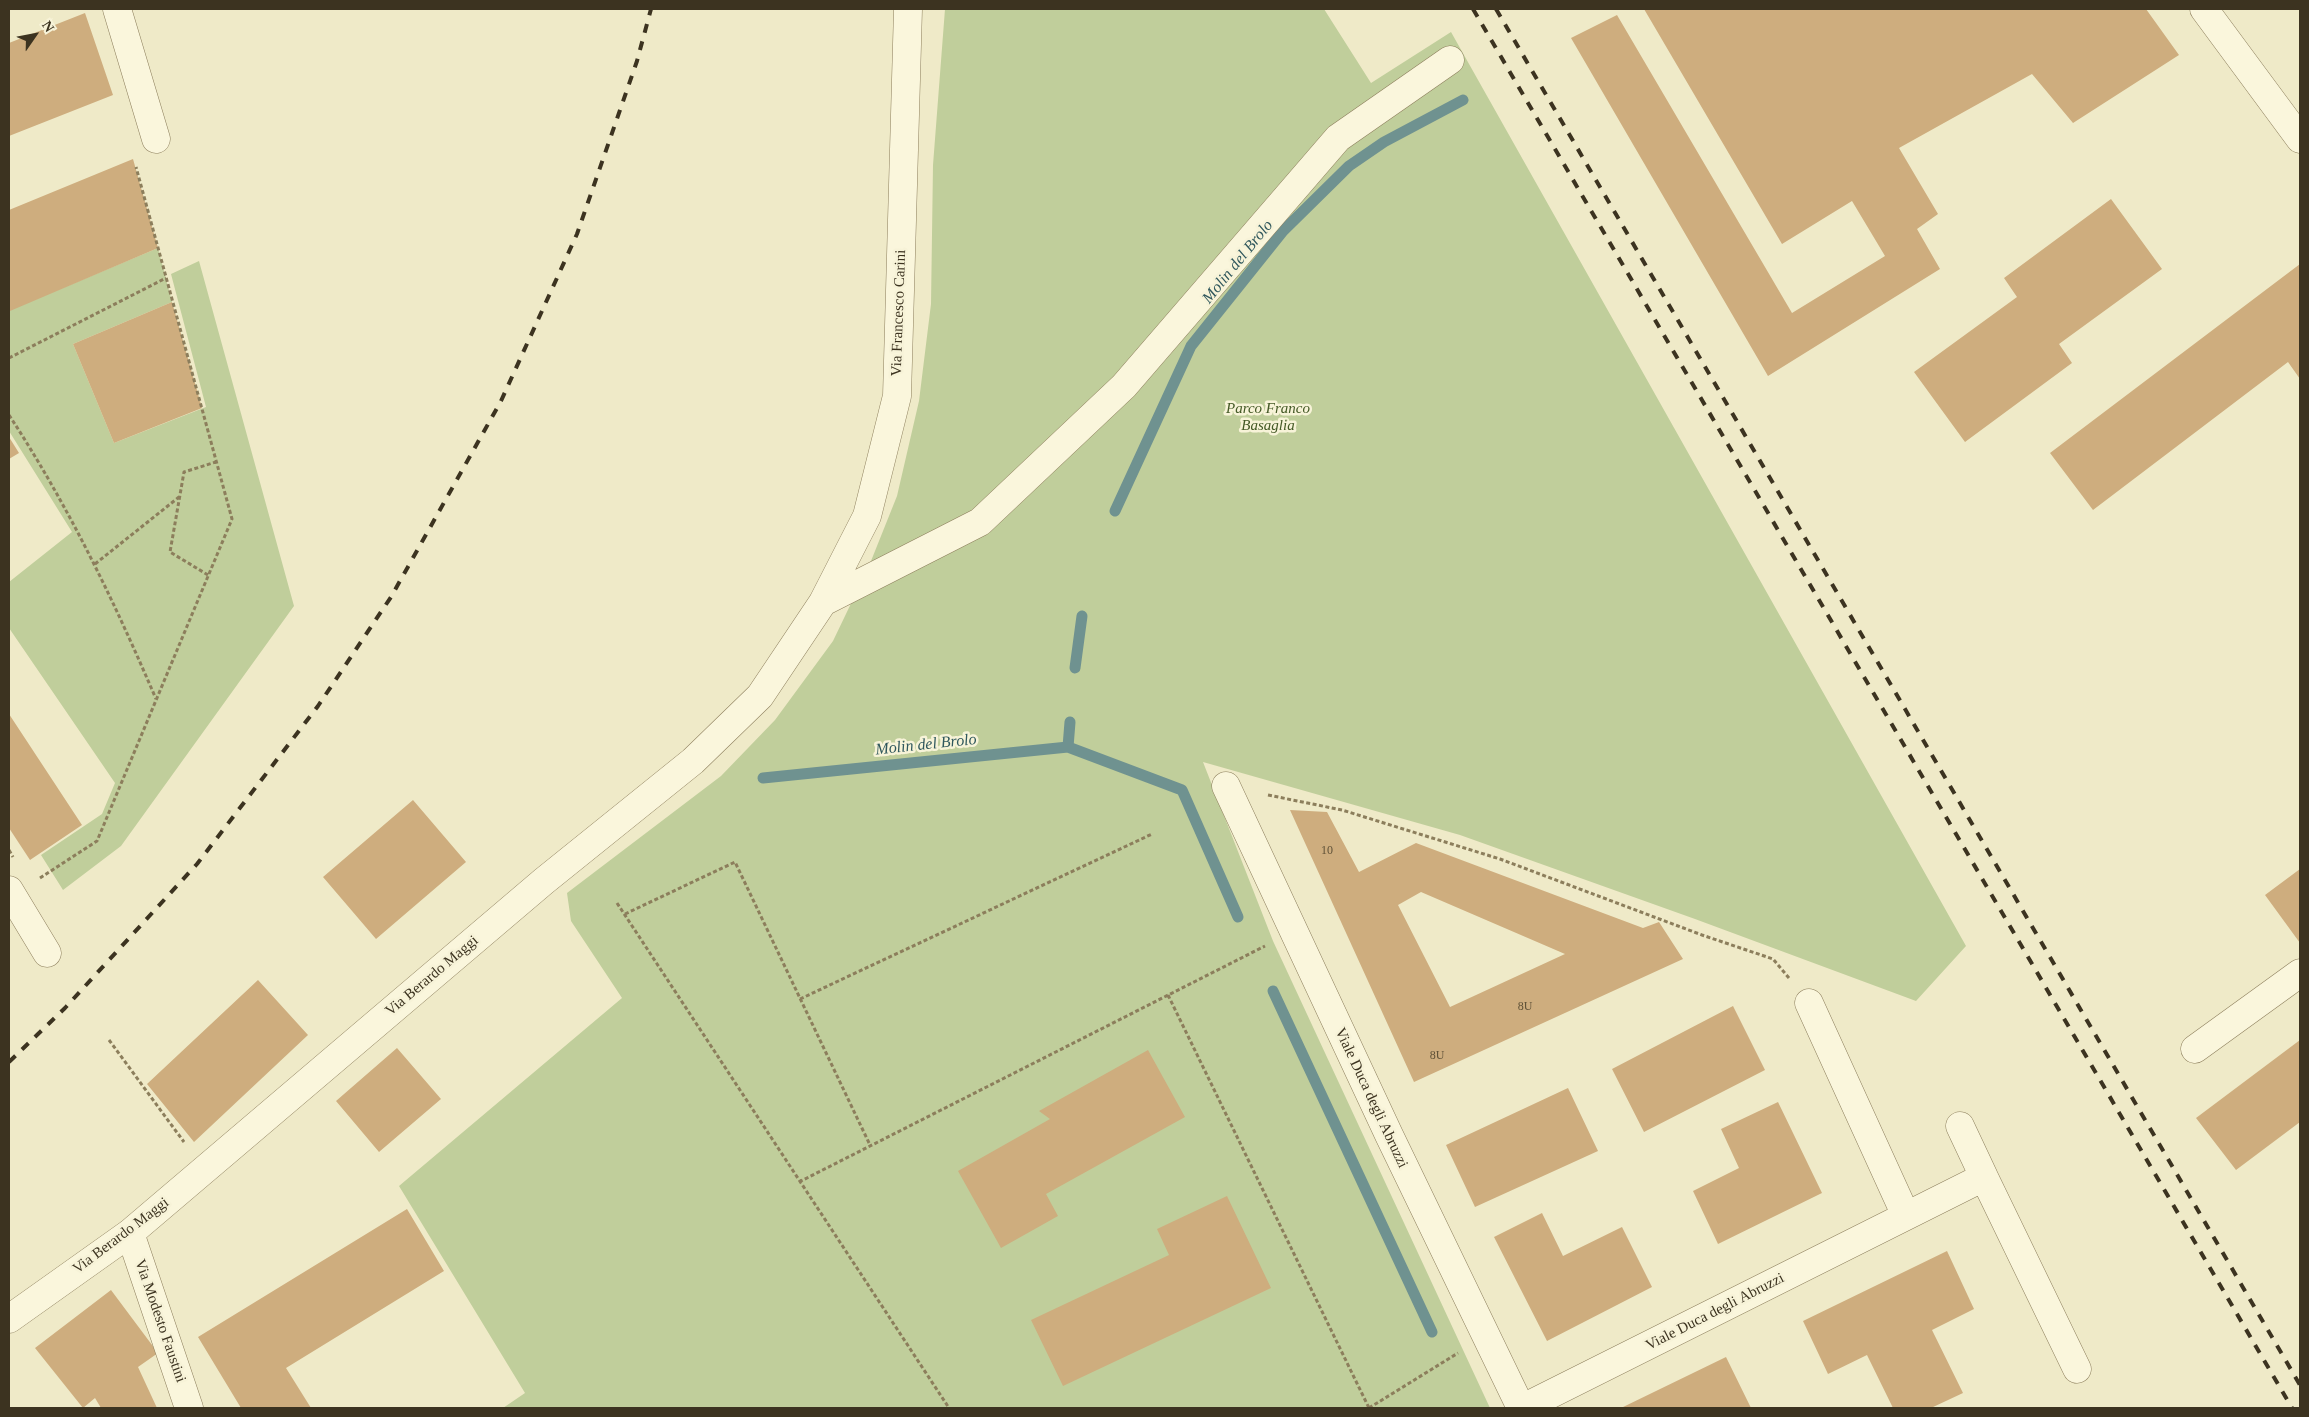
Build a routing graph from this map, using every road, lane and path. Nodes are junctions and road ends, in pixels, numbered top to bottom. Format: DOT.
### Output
graph roads {
  1 [pos="117,9"];
  2 [pos="908,9"];
  3 [pos="2204,9"];
  4 [pos="1450,60"];
  5 [pos="156,139"];
  6 [pos="2300,139"];
  7 [pos="166,278"];
  8 [pos="9,358"];
  9 [pos="9,415"];
  10 [pos="216,462"];
  11 [pos="179,497"];
  12 [pos="95,564"];
  13 [pos="208,575"];
  14 [pos="823,602"];
  15 [pos="156,699"];
  16 [pos="1226,786"];
  17 [pos="1152,834"];
  18 [pos="11,894"];
  19 [pos="617,903"];
  20 [pos="625,914"];
  21 [pos="1293,932"];
  22 [pos="47,953"];
  23 [pos="2300,974"];
  24 [pos="1168,995"];
  25 [pos="800,1000"];
  26 [pos="1810,1003"];
  27 [pos="108,1040"];
  28 [pos="2195,1049"];
  29 [pos="1960,1126"];
  30 [pos="870,1144"];
  31 [pos="205,1169"];
  32 [pos="1984,1177"];
  33 [pos="799,1182"];
  34 [pos="1906,1216"];
  35 [pos="130,1233"];
  36 [pos="9,1319"];
  37 [pos="1486,1335"];
  38 [pos="2077,1369"];
  39 [pos="189,1408"];
  40 [pos="949,1408"];
  41 [pos="1369,1408"];
  42 [pos="1522,1408"];
  1 -- 5 [label="street"];
  2 -- 14 [label="street, Via Francesco Carini"];
  3 -- 6 [label="street"];
  4 -- 14 [label="street"];
  5 -- 7 [label="path"];
  7 -- 8 [label="path"];
  7 -- 10 [label="path"];
  9 -- 12 [label="path"];
  10 -- 11 [label="path"];
  10 -- 13 [label="path"];
  11 -- 12 [label="path"];
  11 -- 13 [label="path"];
  12 -- 15 [label="path"];
  13 -- 15 [label="path"];
  14 -- 31 [label="street, Via Berardo Maggi"];
  15 -- 18 [label="path"];
  16 -- 21 [label="street, Viale Duca degli Abruzzi"];
  16 -- 26 [label="path"];
  17 -- 25 [label="path"];
  18 -- 22 [label="street"];
  19 -- 20 [label="path"];
  20 -- 25 [label="path"];
  20 -- 33 [label="path"];
  21 -- 24 [label="path"];
  21 -- 37 [label="street, Viale Duca degli Abruzzi"];
  23 -- 28 [label="street"];
  24 -- 30 [label="path"];
  24 -- 41 [label="path"];
  25 -- 30 [label="path"];
  26 -- 34 [label="street"];
  27 -- 31 [label="path"];
  29 -- 32 [label="street"];
  30 -- 33 [label="path"];
  31 -- 35 [label="street, Via Berardo Maggi"];
  32 -- 34 [label="street, Viale Duca degli Abruzzi"];
  32 -- 38 [label="street"];
  33 -- 40 [label="path"];
  34 -- 42 [label="street, Viale Duca degli Abruzzi"];
  35 -- 36 [label="street, Via Berardo Maggi"];
  35 -- 39 [label="street, Via Modesto Faustini"];
  37 -- 41 [label="path"];
  37 -- 42 [label="street, Viale Duca degli Abruzzi"];
}
